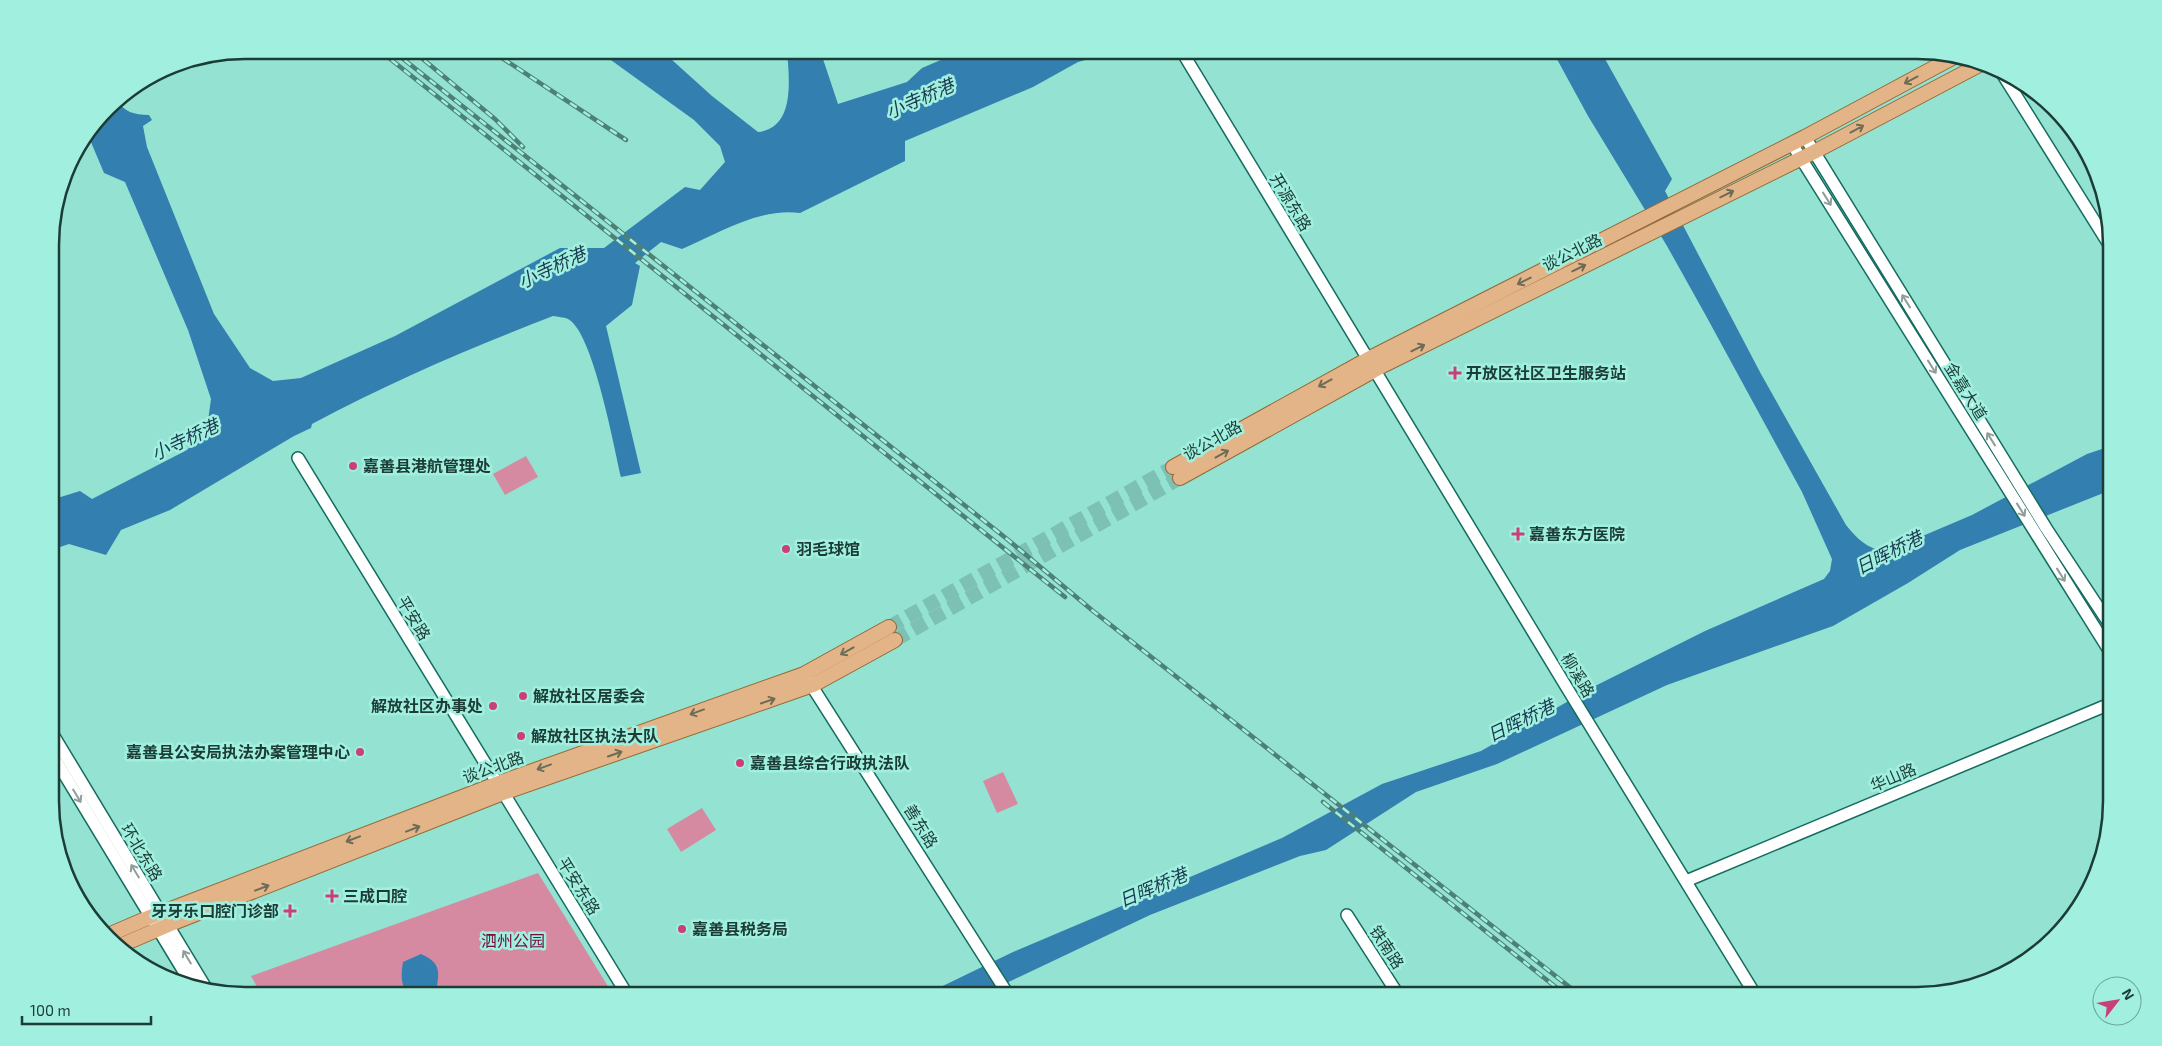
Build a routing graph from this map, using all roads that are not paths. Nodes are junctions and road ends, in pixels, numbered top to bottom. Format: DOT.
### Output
graph roads {
  1 [pos="1186,59"];
  2 [pos="1947,61"];
  3 [pos="1974,68"];
  4 [pos="2008,83"];
  5 [pos="1805,137"];
  6 [pos="1792,144"];
  7 [pos="1814,152"];
  8 [pos="1801,158"];
  9 [pos="2103,235"];
  10 [pos="1371,365"];
  11 [pos="298,458"];
  12 [pos="1176,472"];
  13 [pos="2041,531"];
  14 [pos="2103,616"];
  15 [pos="892,633"];
  16 [pos="2103,639"];
  17 [pos="808,680"];
  18 [pos="2103,708"];
  19 [pos="59,745"];
  20 [pos="59,765"];
  21 [pos="500,789"];
  22 [pos="1686,881"];
  23 [pos="1348,915"];
  24 [pos="159,921"];
  25 [pos="114,934"];
  26 [pos="124,943"];
  27 [pos="188,978"];
  28 [pos="202,983"];
  29 [pos="622,987"];
  30 [pos="1003,987"];
  31 [pos="1393,987"];
  32 [pos="1751,987"];
  1 -- 10 [label="street, 开源东路"];
  2 -- 5 [label="main road, 谈公北路, one-way"];
  7 -- 3 [label="main road, 谈公北路, one-way"];
  4 -- 9 [label="street"];
  5 -- 6 [label="main road, 谈公北路"];
  5 -- 7 [label="street, 金嘉大道"];
  6 -- 8 [label="street, 金嘉大道"];
  6 -- 10 [label="main road, 谈公北路, one-way"];
  7 -- 8 [label="main road, 谈公北路"];
  13 -- 7 [label="street, 金嘉大道, one-way"];
  10 -- 8 [label="main road, 谈公北路, one-way"];
  8 -- 13 [label="street, 金嘉大道, one-way"];
  10 -- 12 [label="main road, 谈公北路"];
  10 -- 22 [label="street, 柳溪路"];
  11 -- 21 [label="street, 平安路"];
  13 -- 14 [label="street, 金嘉大道"];
  13 -- 16 [label="street, 金嘉大道, one-way"];
  15 -- 17 [label="main road, 谈公北路"];
  17 -- 21 [label="main road, 谈公北路"];
  17 -- 30 [label="street, 善东路"];
  18 -- 22 [label="street, 华山路"];
  24 -- 19 [label="street, 环北东路, one-way"];
  20 -- 24 [label="street, 环北东路, one-way"];
  21 -- 24 [label="main road, 谈公北路"];
  21 -- 29 [label="street, 平安东路"];
  22 -- 32 [label="street, 柳溪路"];
  23 -- 31 [label="street, 铁南路"];
  24 -- 25 [label="main road, 谈公北路"];
  24 -- 26 [label="main road, 谈公北路"];
  24 -- 27 [label="street, 环北东路"];
  28 -- 24 [label="street, 环北东路, one-way"];
}
